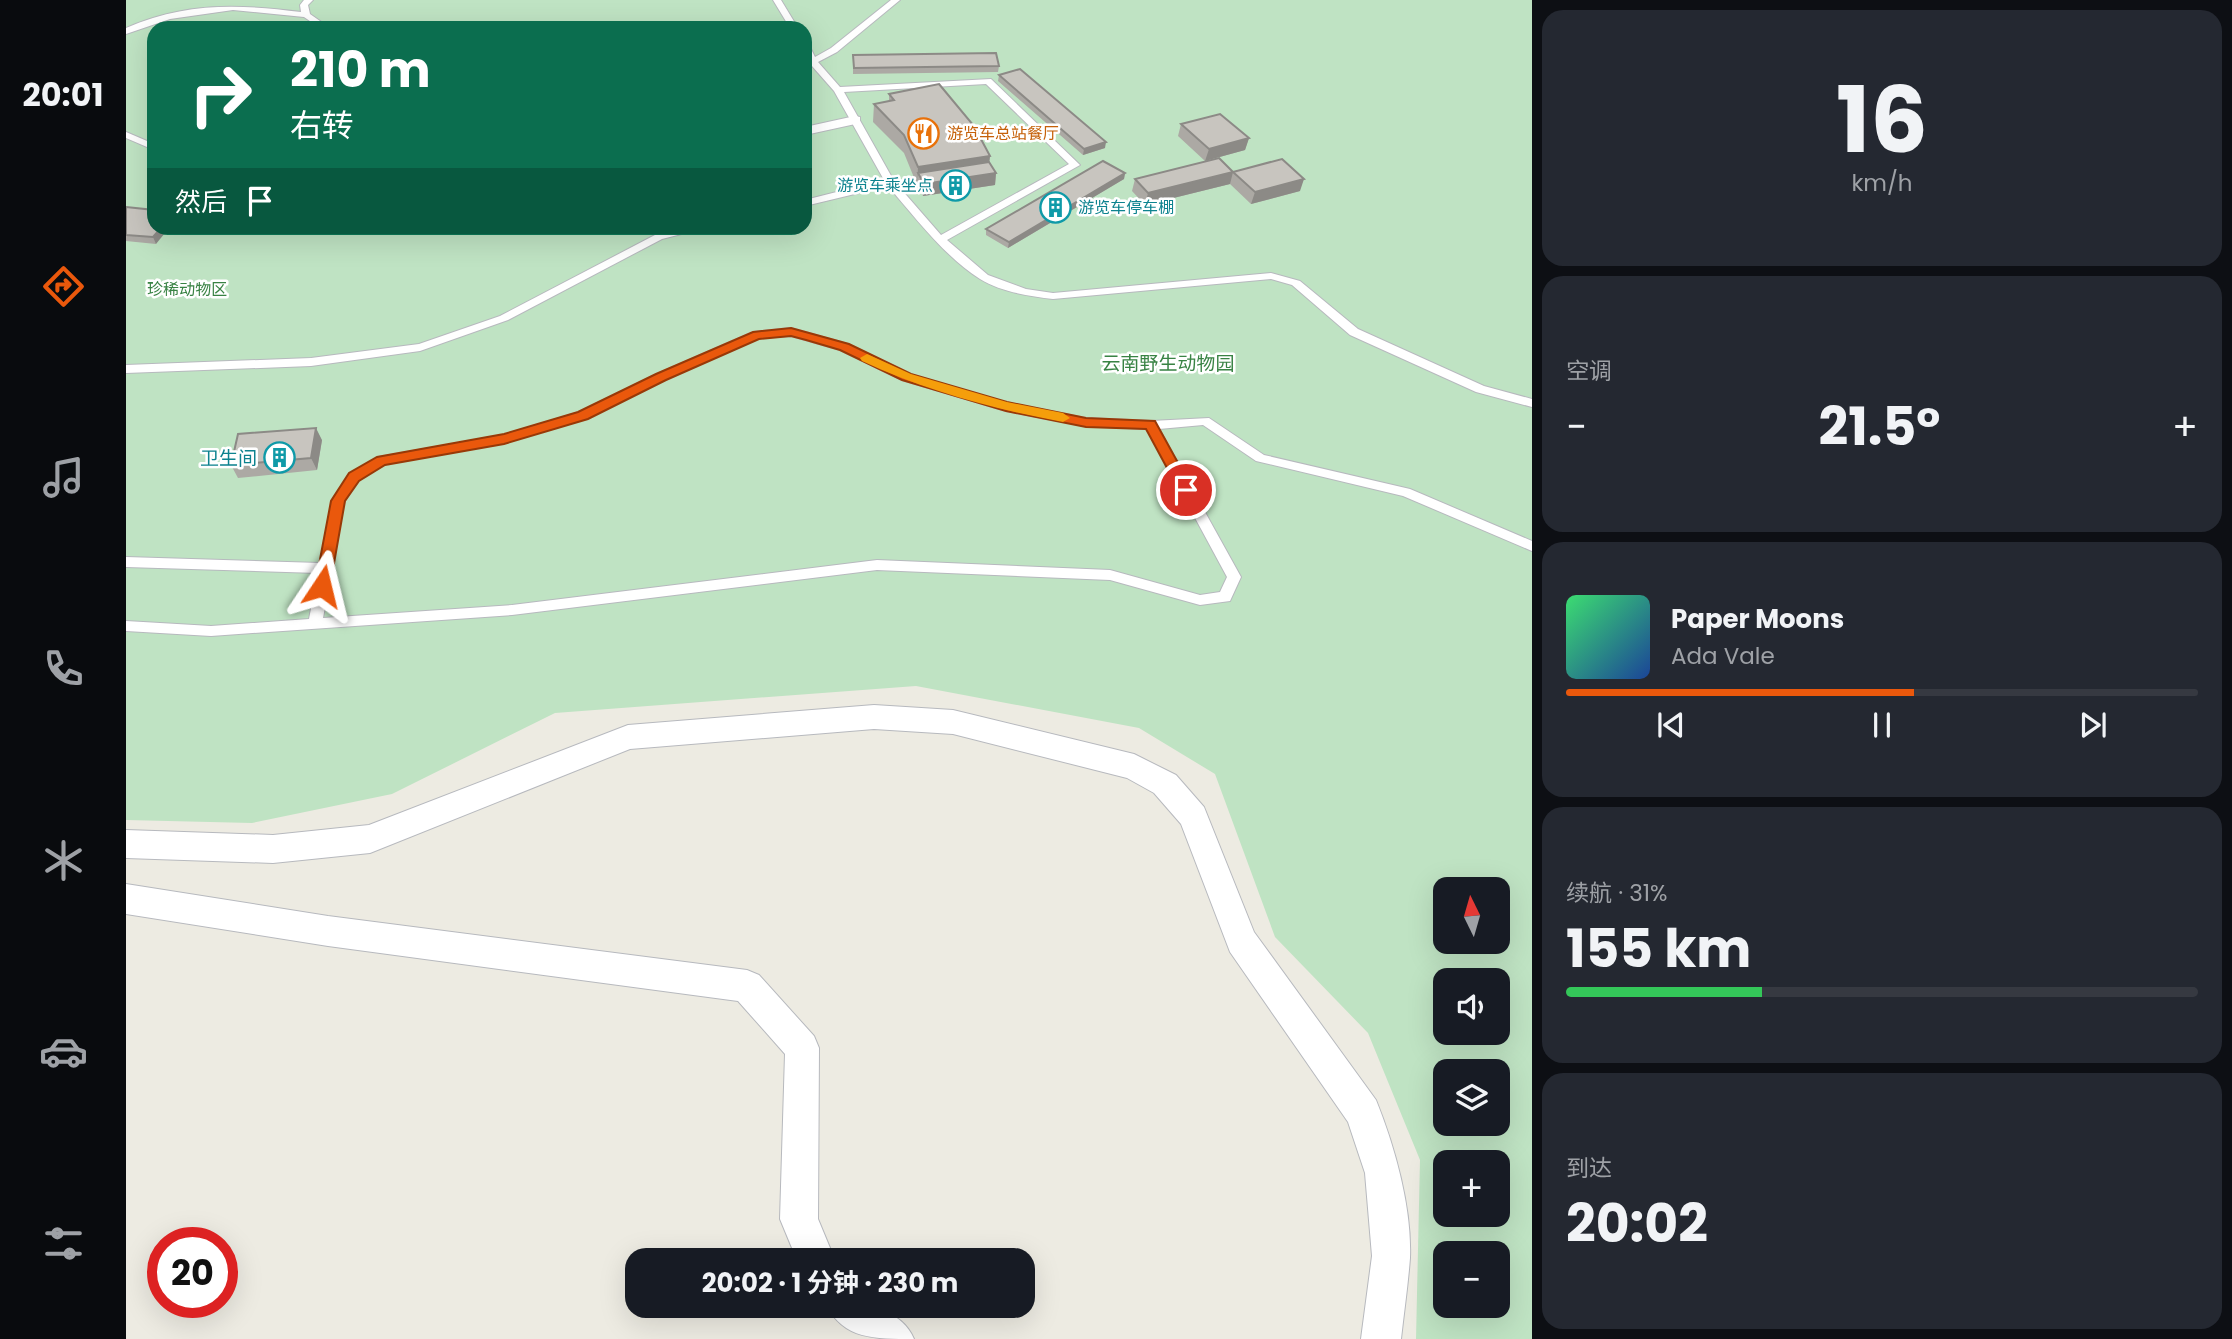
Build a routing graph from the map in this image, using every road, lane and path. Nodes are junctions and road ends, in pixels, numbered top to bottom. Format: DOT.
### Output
graph roads {
  1 [pos="309,0"];
  2 [pos="777,0"];
  3 [pos="896,0"];
  4 [pos="306,15"];
  5 [pos="158,21"];
  6 [pos="315,21"];
  7 [pos="790,21"];
  8 [pos="147,24"];
  9 [pos="126,31"];
  10 [pos="812,63"];
  11 [pos="812,66"];
  12 [pos="838,90"];
  13 [pos="855,120"];
  14 [pos="812,129"];
  15 [pos="126,135"];
  16 [pos="147,144"];
  17 [pos="890,182"];
  18 [pos="812,200"];
  19 [pos="668,235"];
  20 [pos="940,240"];
  21 [pos="126,369"];
  22 [pos="1532,403"];
  23 [pos="1151,425"];
  24 [pos="1532,546"];
  25 [pos="126,562"];
  26 [pos="326,568"];
  27 [pos="315,624"];
  28 [pos="126,626"];
  29 [pos="126,844"];
  30 [pos="126,899"];
  31 [pos="811,1248"];
  32 [pos="856,1318"];
  33 [pos="894,1339"];
  34 [pos="1381,1339"];
  1 -- 4 [label="lane"];
  2 -- 7 [label="lane"];
  3 -- 10 [label="lane"];
  4 -- 5 [label="lane"];
  4 -- 6 [label="lane"];
  8 -- 9 [label="lane"];
  11 -- 12 [label="lane"];
  12 -- 13 [label="lane"];
  12 -- 20 [label="lane"];
  13 -- 14 [label="street"];
  13 -- 17 [label="lane"];
  15 -- 16 [label="lane"];
  17 -- 18 [label="lane"];
  17 -- 20 [label="lane"];
  19 -- 21 [label="lane"];
  20 -- 22 [label="lane"];
  23 -- 24 [label="lane"];
  23 -- 26 [label="lane"];
  23 -- 27 [label="lane"];
  25 -- 26 [label="lane"];
  26 -- 27 [label="lane"];
  27 -- 28 [label="lane"];
  29 -- 34 [label="street"];
  30 -- 31 [label="street"];
  32 -- 33 [label="street"];
}
